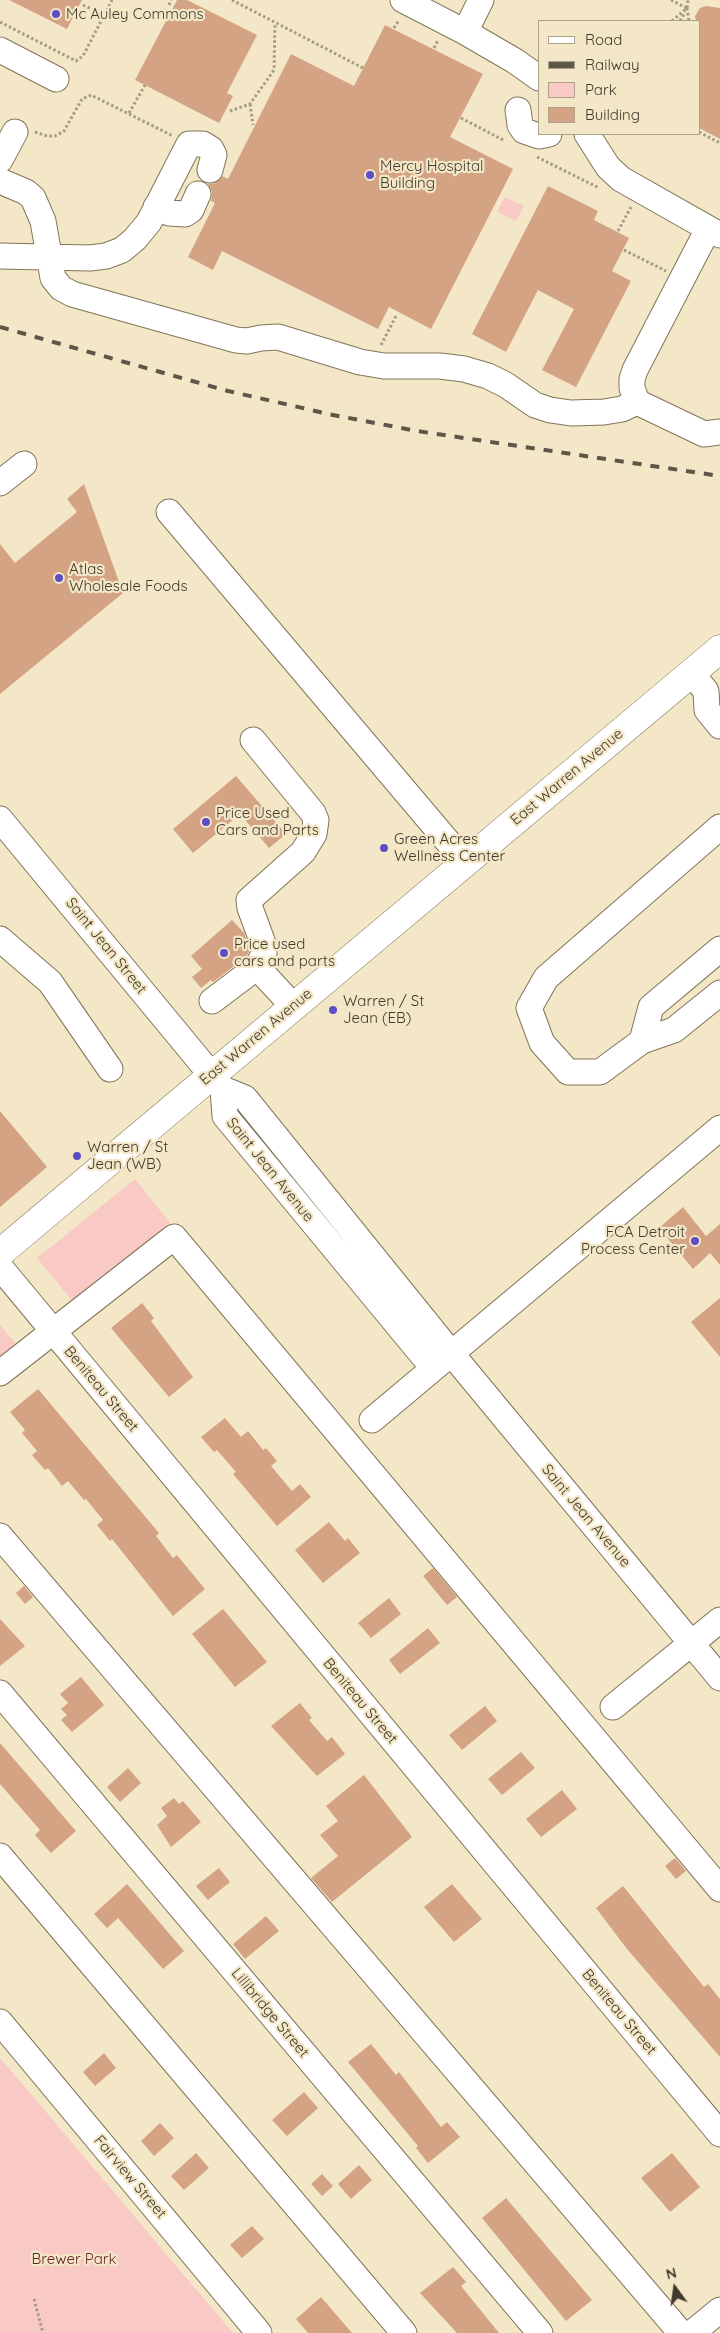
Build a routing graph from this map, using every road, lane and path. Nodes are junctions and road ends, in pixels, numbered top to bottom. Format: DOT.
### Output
graph roads {
  1 [pos="112,0"];
  2 [pos="171,0"];
  3 [pos="232,0"];
  4 [pos="403,0"];
  5 [pos="481,0"];
  6 [pos="671,0"];
  7 [pos="690,0"];
  8 [pos="169,4"];
  9 [pos="83,5"];
  10 [pos="431,6"];
  11 [pos="687,8"];
  12 [pos="104,15"];
  13 [pos="673,20"];
  14 [pos="681,20"];
  15 [pos="689,20"];
  16 [pos="0,22"];
  17 [pos="275,23"];
  18 [pos="465,32"];
  19 [pos="0,50"];
  20 [pos="363,68"];
  21 [pos="538,77"];
  22 [pos="56,78"];
  23 [pos="145,85"];
  24 [pos="250,104"];
  25 [pos="518,110"];
  26 [pos="230,111"];
  27 [pos="129,113"];
  28 [pos="461,118"];
  29 [pos="254,125"];
  30 [pos="14,132"];
  31 [pos="700,133"];
  32 [pos="544,135"];
  33 [pos="588,135"];
  34 [pos="720,143"];
  35 [pos="189,144"];
  36 [pos="513,145"];
  37 [pos="530,153"];
  38 [pos="0,160"];
  39 [pos="210,170"];
  40 [pos="0,181"];
  41 [pos="606,191"];
  42 [pos="198,194"];
  43 [pos="632,205"];
  44 [pos="156,207"];
  45 [pos="618,231"];
  46 [pos="714,232"];
  47 [pos="624,250"];
  48 [pos="0,256"];
  49 [pos="48,258"];
  50 [pos="672,274"];
  51 [pos="396,316"];
  52 [pos="372,364"];
  53 [pos="637,402"];
  54 [pos="720,432"];
  55 [pos="24,464"];
  56 [pos="0,484"];
  57 [pos="169,512"];
  58 [pos="720,649"];
  59 [pos="706,686"];
  60 [pos="720,726"];
  61 [pos="254,740"];
  62 [pos="0,818"];
  63 [pos="720,827"];
  64 [pos="465,862"];
  65 [pos="0,939"];
  66 [pos="720,949"];
  67 [pos="257,967"];
  68 [pos="720,993"];
  69 [pos="212,1001"];
  70 [pos="293,1006"];
  71 [pos="642,1041"];
  72 [pos="110,1069"];
  73 [pos="217,1081"];
  74 [pos="720,1128"];
  75 [pos="0,1253"];
  76 [pos="0,1267"];
  77 [pos="52,1331"];
  78 [pos="451,1353"];
  79 [pos="0,1374"];
  80 [pos="372,1420"];
  81 [pos="0,1536"];
  82 [pos="720,1620"];
  83 [pos="691,1643"];
  84 [pos="720,1678"];
  85 [pos="0,1693"];
  86 [pos="612,1707"];
  87 [pos="0,1856"];
  88 [pos="720,1889"];
  89 [pos="0,2022"];
  90 [pos="720,2134"];
  91 [pos="34,2299"];
  92 [pos="720,2310"];
  93 [pos="43,2333"];
  94 [pos="259,2333"];
  95 [pos="404,2333"];
  96 [pos="540,2333"];
  97 [pos="681,2333"];
  98 [pos="692,2333"];
  1 -- 12 [label="path"];
  2 -- 8 [label="path"];
  3 -- 17 [label="path"];
  4 -- 10 [label="street"];
  5 -- 18 [label="street"];
  6 -- 11 [label="path"];
  7 -- 11 [label="path"];
  9 -- 12 [label="path"];
  10 -- 18 [label="street"];
  11 -- 13 [label="path"];
  11 -- 14 [label="path"];
  11 -- 15 [label="path"];
  12 -- 16 [label="path"];
  17 -- 20 [label="path"];
  17 -- 24 [label="path"];
  18 -- 21 [label="street"];
  19 -- 22 [label="street"];
  23 -- 27 [label="path"];
  24 -- 26 [label="path"];
  24 -- 29 [label="path"];
  25 -- 32 [label="street"];
  27 -- 30 [label="path"];
  27 -- 35 [label="path"];
  28 -- 36 [label="path"];
  30 -- 38 [label="street"];
  31 -- 34 [label="path"];
  33 -- 46 [label="street"];
  35 -- 39 [label="street"];
  35 -- 44 [label="street"];
  37 -- 41 [label="path"];
  40 -- 49 [label="street"];
  42 -- 44 [label="street"];
  43 -- 45 [label="path"];
  44 -- 49 [label="street"];
  46 -- 53 [label="street"];
  47 -- 50 [label="path"];
  48 -- 49 [label="street"];
  49 -- 52 [label="street"];
  51 -- 52 [label="path"];
  52 -- 53 [label="street"];
  53 -- 54 [label="street"];
  55 -- 56 [label="street"];
  57 -- 64 [label="street"];
  58 -- 59 [label="main road, East Warren Avenue"];
  59 -- 60 [label="street"];
  59 -- 64 [label="main road, East Warren Avenue"];
  61 -- 67 [label="street"];
  62 -- 73 [label="street, Saint Jean Street"];
  63 -- 71 [label="street"];
  64 -- 70 [label="main road, East Warren Avenue"];
  65 -- 72 [label="street"];
  66 -- 71 [label="street"];
  67 -- 69 [label="street"];
  67 -- 70 [label="street"];
  68 -- 71 [label="street"];
  70 -- 73 [label="main road, East Warren Avenue"];
  73 -- 75 [label="main road, East Warren Avenue"];
  73 -- 78 [label="street, Saint Jean Avenue"];
  74 -- 78 [label="street"];
  76 -- 77 [label="street, Beniteau Street"];
  77 -- 79 [label="street"];
  77 -- 88 [label="street"];
  77 -- 90 [label="street, Beniteau Street"];
  78 -- 80 [label="street"];
  78 -- 83 [label="street, Saint Jean Avenue"];
  81 -- 97 [label="street"];
  82 -- 83 [label="street"];
  83 -- 84 [label="street, Saint Jean Avenue"];
  83 -- 86 [label="street"];
  85 -- 96 [label="street, Lillibridge Street"];
  87 -- 95 [label="street"];
  89 -- 94 [label="street, Fairview Street"];
  91 -- 93 [label="path"];
  92 -- 98 [label="street"];
}
